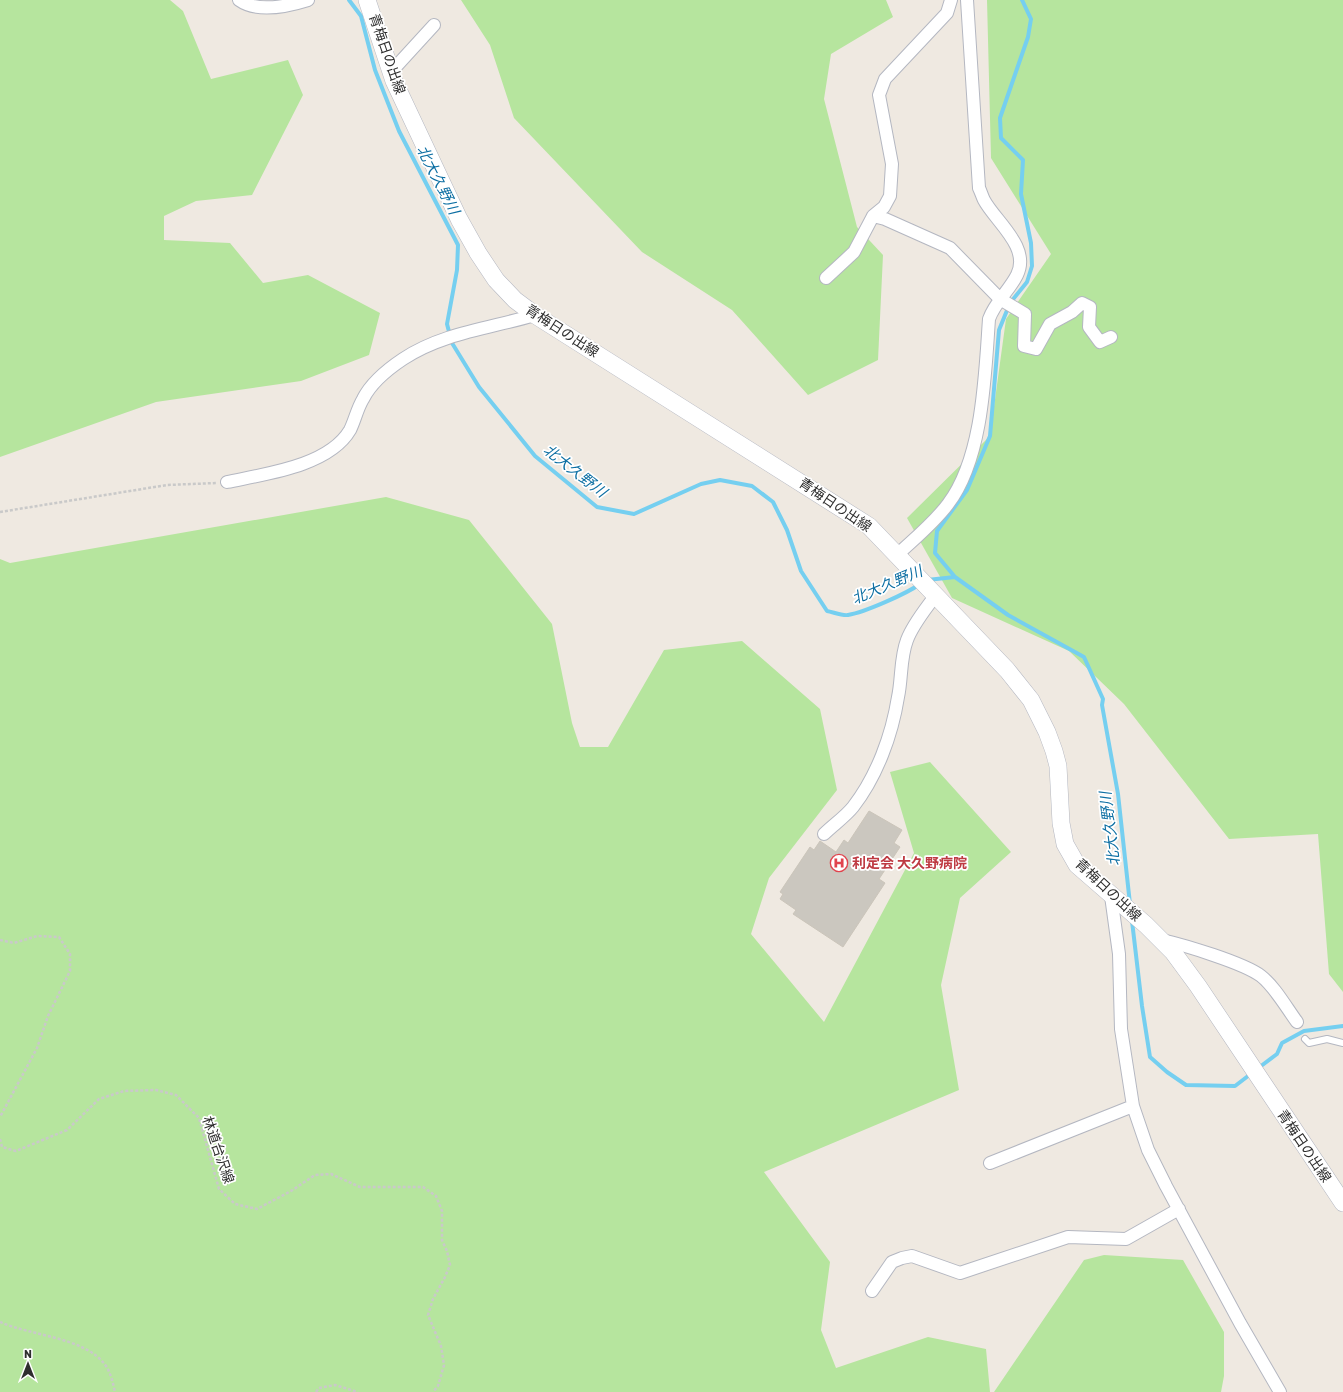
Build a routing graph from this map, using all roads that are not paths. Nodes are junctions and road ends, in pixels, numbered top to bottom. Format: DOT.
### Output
graph roads {
  1 [pos="239,0"];
  2 [pos="308,0"];
  3 [pos="368,0"];
  4 [pos="951,0"];
  5 [pos="968,0"];
  6 [pos="434,25"];
  7 [pos="391,72"];
  8 [pos="873,216"];
  9 [pos="826,278"];
  10 [pos="1000,299"];
  11 [pos="535,315"];
  12 [pos="1110,337"];
  13 [pos="227,482"];
  14 [pos="896,555"];
  15 [pos="926,587"];
  16 [pos="824,834"];
  17 [pos="1117,901"];
  18 [pos="1162,940"];
  19 [pos="1297,1022"];
  20 [pos="1305,1039"];
  21 [pos="1343,1042"];
  22 [pos="1133,1106"];
  23 [pos="990,1163"];
  24 [pos="1343,1204"];
  25 [pos="1179,1209"];
  26 [pos="872,1291"];
  27 [pos="1280,1392"];
  1 -- 2 [label="street"];
  3 -- 7 [label="main road, 青梅日の出線"];
  4 -- 8 [label="street"];
  5 -- 10 [label="street"];
  6 -- 7 [label="street"];
  7 -- 11 [label="main road, 青梅日の出線"];
  8 -- 9 [label="street"];
  8 -- 10 [label="street"];
  10 -- 12 [label="street"];
  10 -- 14 [label="street"];
  11 -- 13 [label="street"];
  11 -- 14 [label="main road, 青梅日の出線"];
  14 -- 15 [label="main road, 青梅日の出線"];
  15 -- 16 [label="street"];
  15 -- 17 [label="main road, 青梅日の出線"];
  17 -- 18 [label="main road, 青梅日の出線"];
  17 -- 22 [label="street"];
  18 -- 19 [label="street"];
  18 -- 24 [label="main road, 青梅日の出線"];
  20 -- 21 [label="lane"];
  22 -- 23 [label="street"];
  22 -- 25 [label="street"];
  25 -- 26 [label="street"];
  25 -- 27 [label="street"];
}
